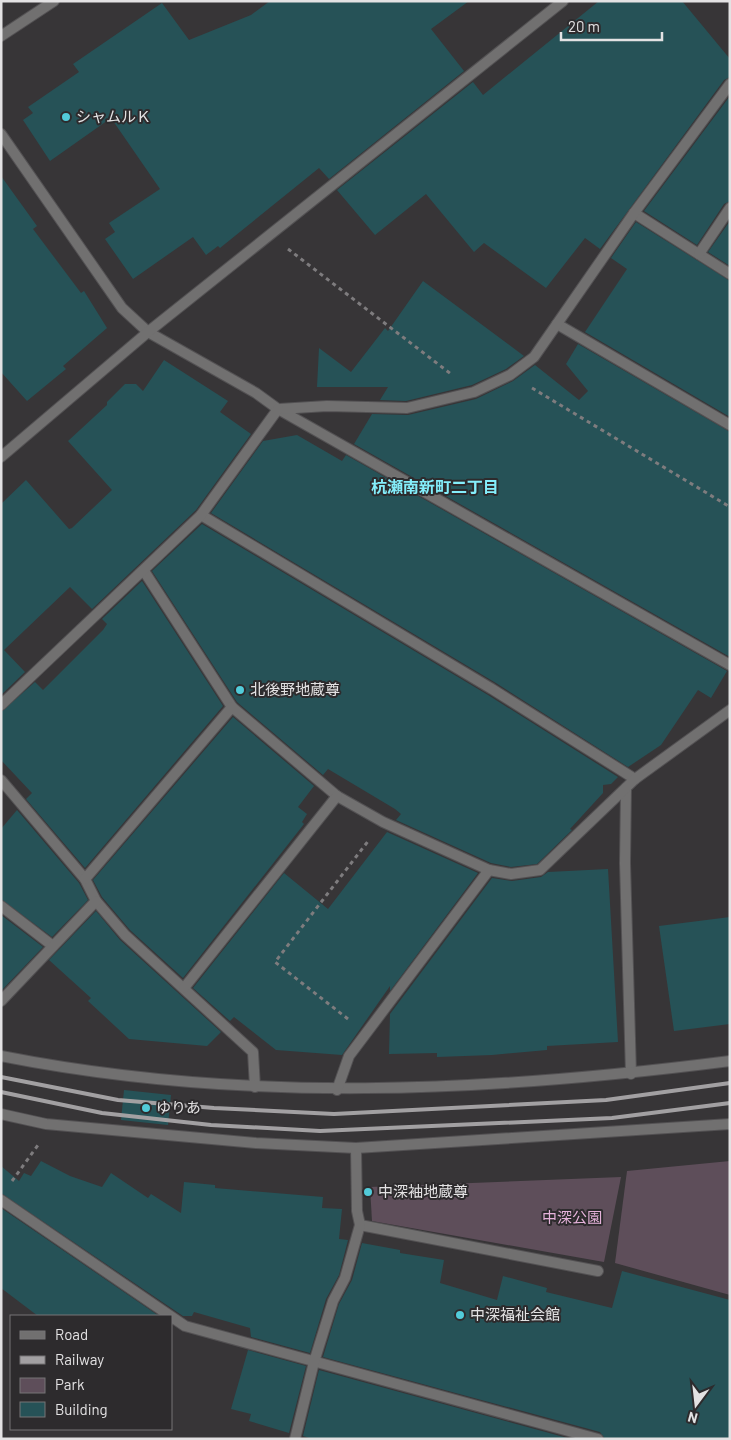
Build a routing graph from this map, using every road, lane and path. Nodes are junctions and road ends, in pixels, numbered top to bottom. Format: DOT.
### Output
graph roads {
  1 [pos="54,1"];
  2 [pos="563,1"];
  3 [pos="1,36"];
  4 [pos="730,84"];
  5 [pos="1,134"];
  6 [pos="730,208"];
  7 [pos="634,213"];
  8 [pos="271,236"];
  9 [pos="699,254"];
  10 [pos="730,274"];
  11 [pos="557,324"];
  12 [pos="148,332"];
  13 [pos="510,375"];
  14 [pos="474,392"];
  15 [pos="278,409"];
  16 [pos="730,425"];
  17 [pos="1,457"];
  18 [pos="730,507"];
  19 [pos="201,514"];
  20 [pos="144,571"];
  21 [pos="730,665"];
  22 [pos="1,705"];
  23 [pos="232,708"];
  24 [pos="730,710"];
  25 [pos="1,780"];
  26 [pos="635,780"];
  27 [pos="626,788"];
  28 [pos="337,796"];
  29 [pos="383,822"];
  30 [pos="489,870"];
  31 [pos="85,879"];
  32 [pos="96,901"];
  33 [pos="1,906"];
  34 [pos="53,946"];
  35 [pos="184,988"];
  36 [pos="1,1001"];
  37 [pos="367,1033"];
  38 [pos="1,1056"];
  39 [pos="730,1061"];
  40 [pos="631,1074"];
  41 [pos="255,1087"];
  42 [pos="337,1090"];
  43 [pos="1,1114"];
  44 [pos="46,1124"];
  45 [pos="730,1124"];
  46 [pos="356,1148"];
  47 [pos="6,1188"];
  48 [pos="1,1200"];
  49 [pos="360,1226"];
  50 [pos="598,1271"];
  51 [pos="169,1315"];
  52 [pos="172,1317"];
  53 [pos="314,1362"];
  54 [pos="296,1439"];
  55 [pos="598,1439"];
  1 -- 3 [label="street"];
  2 -- 8 [label="street"];
  4 -- 7 [label="street"];
  5 -- 12 [label="street"];
  6 -- 9 [label="street"];
  7 -- 9 [label="street"];
  7 -- 11 [label="street"];
  8 -- 12 [label="street"];
  8 -- 14 [label="path"];
  9 -- 10 [label="street"];
  11 -- 13 [label="street"];
  11 -- 16 [label="street"];
  12 -- 15 [label="street"];
  12 -- 17 [label="street"];
  13 -- 14 [label="street"];
  13 -- 18 [label="path"];
  14 -- 15 [label="street"];
  15 -- 19 [label="street"];
  15 -- 21 [label="street"];
  19 -- 20 [label="street"];
  19 -- 26 [label="street"];
  20 -- 22 [label="street"];
  20 -- 23 [label="street"];
  23 -- 28 [label="street"];
  23 -- 31 [label="street"];
  24 -- 26 [label="street"];
  25 -- 31 [label="street"];
  26 -- 27 [label="street"];
  27 -- 30 [label="street"];
  27 -- 40 [label="street"];
  28 -- 29 [label="street"];
  28 -- 35 [label="street"];
  29 -- 30 [label="street"];
  29 -- 37 [label="path"];
  30 -- 37 [label="street"];
  31 -- 32 [label="street"];
  32 -- 34 [label="street"];
  32 -- 35 [label="street"];
  33 -- 34 [label="street"];
  34 -- 36 [label="street"];
  35 -- 41 [label="street"];
  37 -- 42 [label="street"];
  38 -- 41 [label="street"];
  39 -- 40 [label="street"];
  40 -- 42 [label="street"];
  41 -- 42 [label="street"];
  43 -- 44 [label="street"];
  44 -- 46 [label="street"];
  44 -- 47 [label="path"];
  45 -- 46 [label="street"];
  46 -- 49 [label="street"];
  48 -- 51 [label="street"];
  49 -- 50 [label="street"];
  49 -- 53 [label="street"];
  52 -- 53 [label="street"];
  53 -- 54 [label="street"];
  53 -- 55 [label="street"];
}
